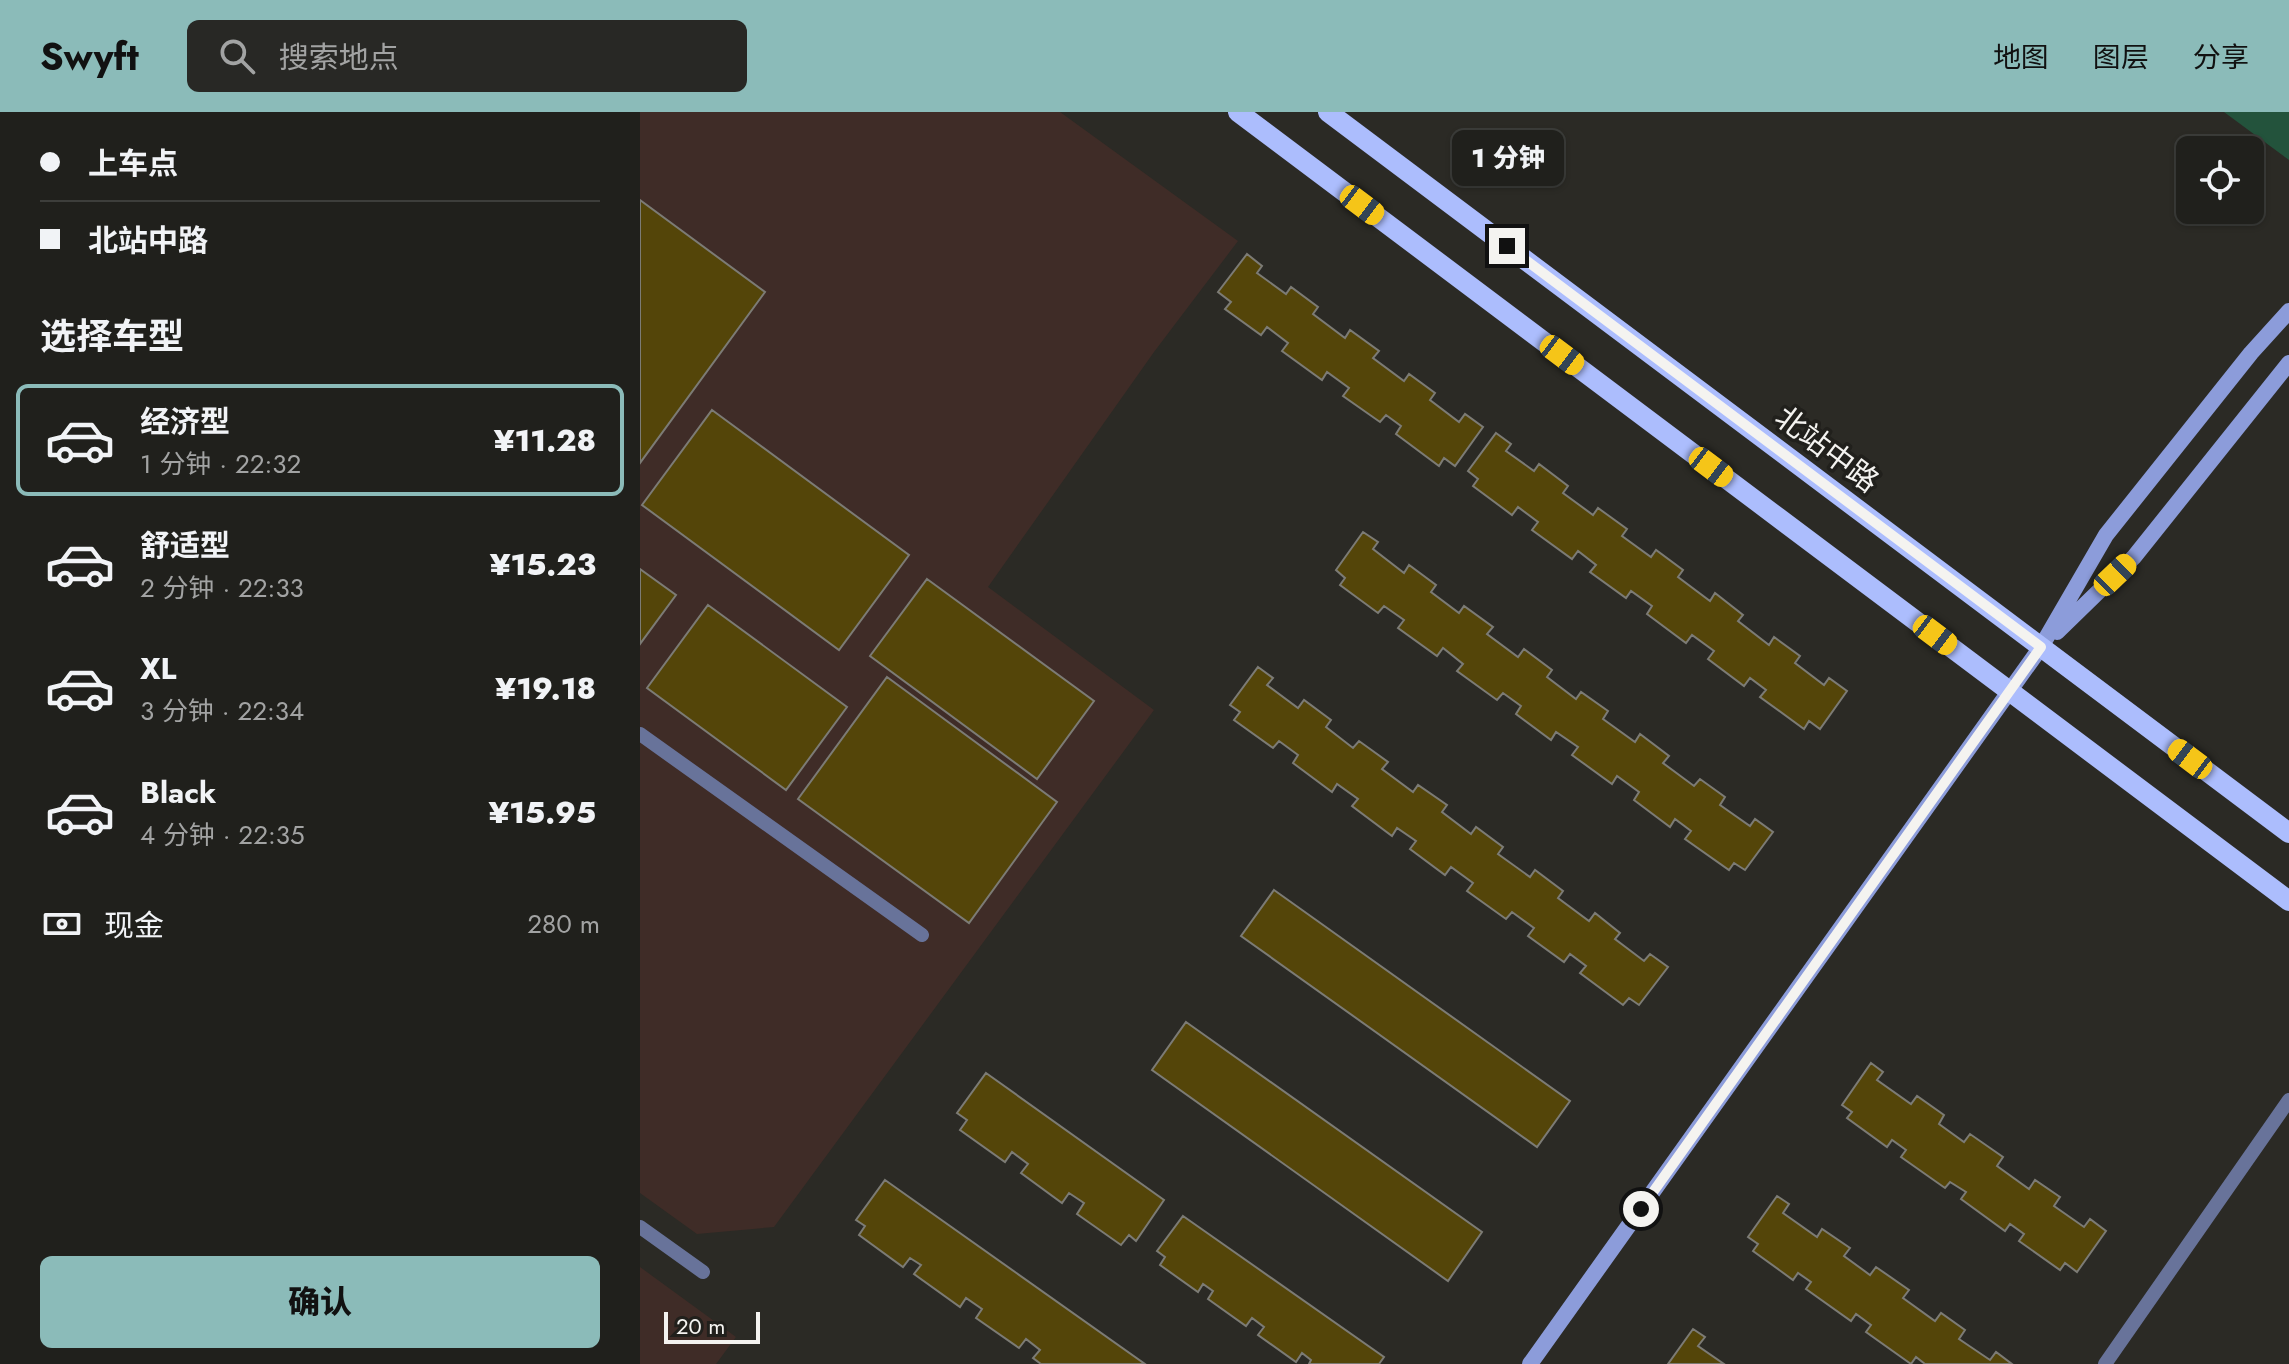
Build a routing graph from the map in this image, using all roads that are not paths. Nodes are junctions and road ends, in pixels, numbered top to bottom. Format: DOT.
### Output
graph roads {
  1 [pos="1238,112"];
  2 [pos="1328,112"];
  3 [pos="2289,311"];
  4 [pos="2289,363"];
  5 [pos="2041,647"];
  6 [pos="2010,691"];
  7 [pos="640,734"];
  8 [pos="2289,833"];
  9 [pos="2289,901"];
  10 [pos="922,935"];
  11 [pos="2289,1100"];
  12 [pos="640,1227"];
  13 [pos="703,1272"];
  14 [pos="1530,1364"];
  15 [pos="2105,1364"];
  1 -- 6 [label="main road"];
  2 -- 5 [label="main road, 北站中路"];
  3 -- 5 [label="street"];
  4 -- 5 [label="street"];
  5 -- 6 [label="street"];
  5 -- 8 [label="main road, 北站中路"];
  6 -- 9 [label="main road"];
  6 -- 14 [label="street"];
  7 -- 10 [label="lane"];
  11 -- 15 [label="lane"];
  12 -- 13 [label="lane"];
}
